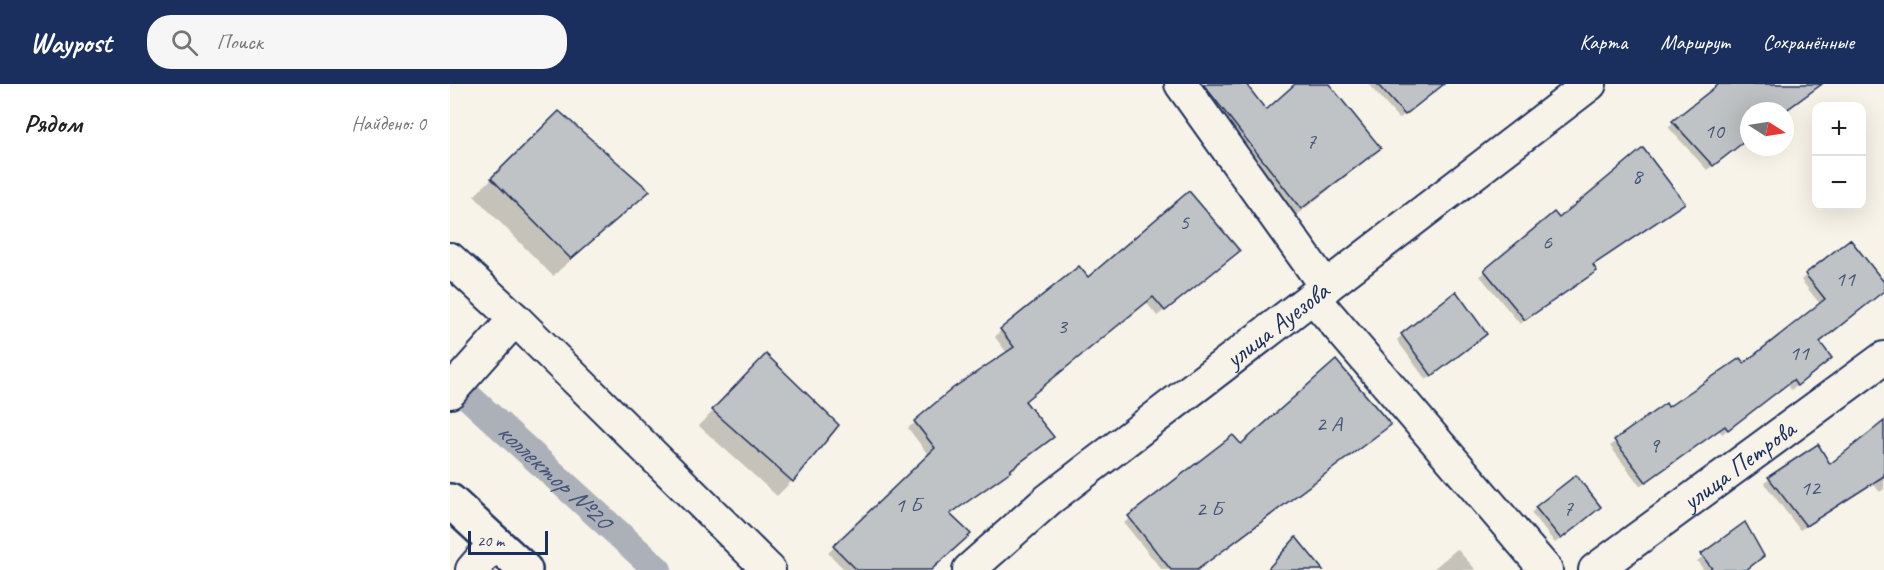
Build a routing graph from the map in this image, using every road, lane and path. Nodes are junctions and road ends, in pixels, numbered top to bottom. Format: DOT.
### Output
graph roads {
  1 [pos="1181,84"];
  2 [pos="1590,84"];
  3 [pos="450,259"];
  4 [pos="1319,292"];
  5 [pos="515,319"];
  6 [pos="1884,358"];
  7 [pos="450,392"];
  8 [pos="450,501"];
  9 [pos="495,543"];
  10 [pos="472,570"];
  11 [pos="525,570"];
  12 [pos="769,570"];
  13 [pos="969,570"];
  14 [pos="1545,570"];
  15 [pos="1595,570"];
  1 -- 4 [label="street"];
  2 -- 4 [label="street, улица Ауезова"];
  3 -- 5 [label="street"];
  4 -- 13 [label="street, улица Ауезова"];
  4 -- 14 [label="street"];
  5 -- 7 [label="street"];
  5 -- 12 [label="street"];
  6 -- 15 [label="street, улица Петрова"];
  8 -- 9 [label="main road"];
  9 -- 10 [label="street"];
  9 -- 11 [label="main road"];
}
